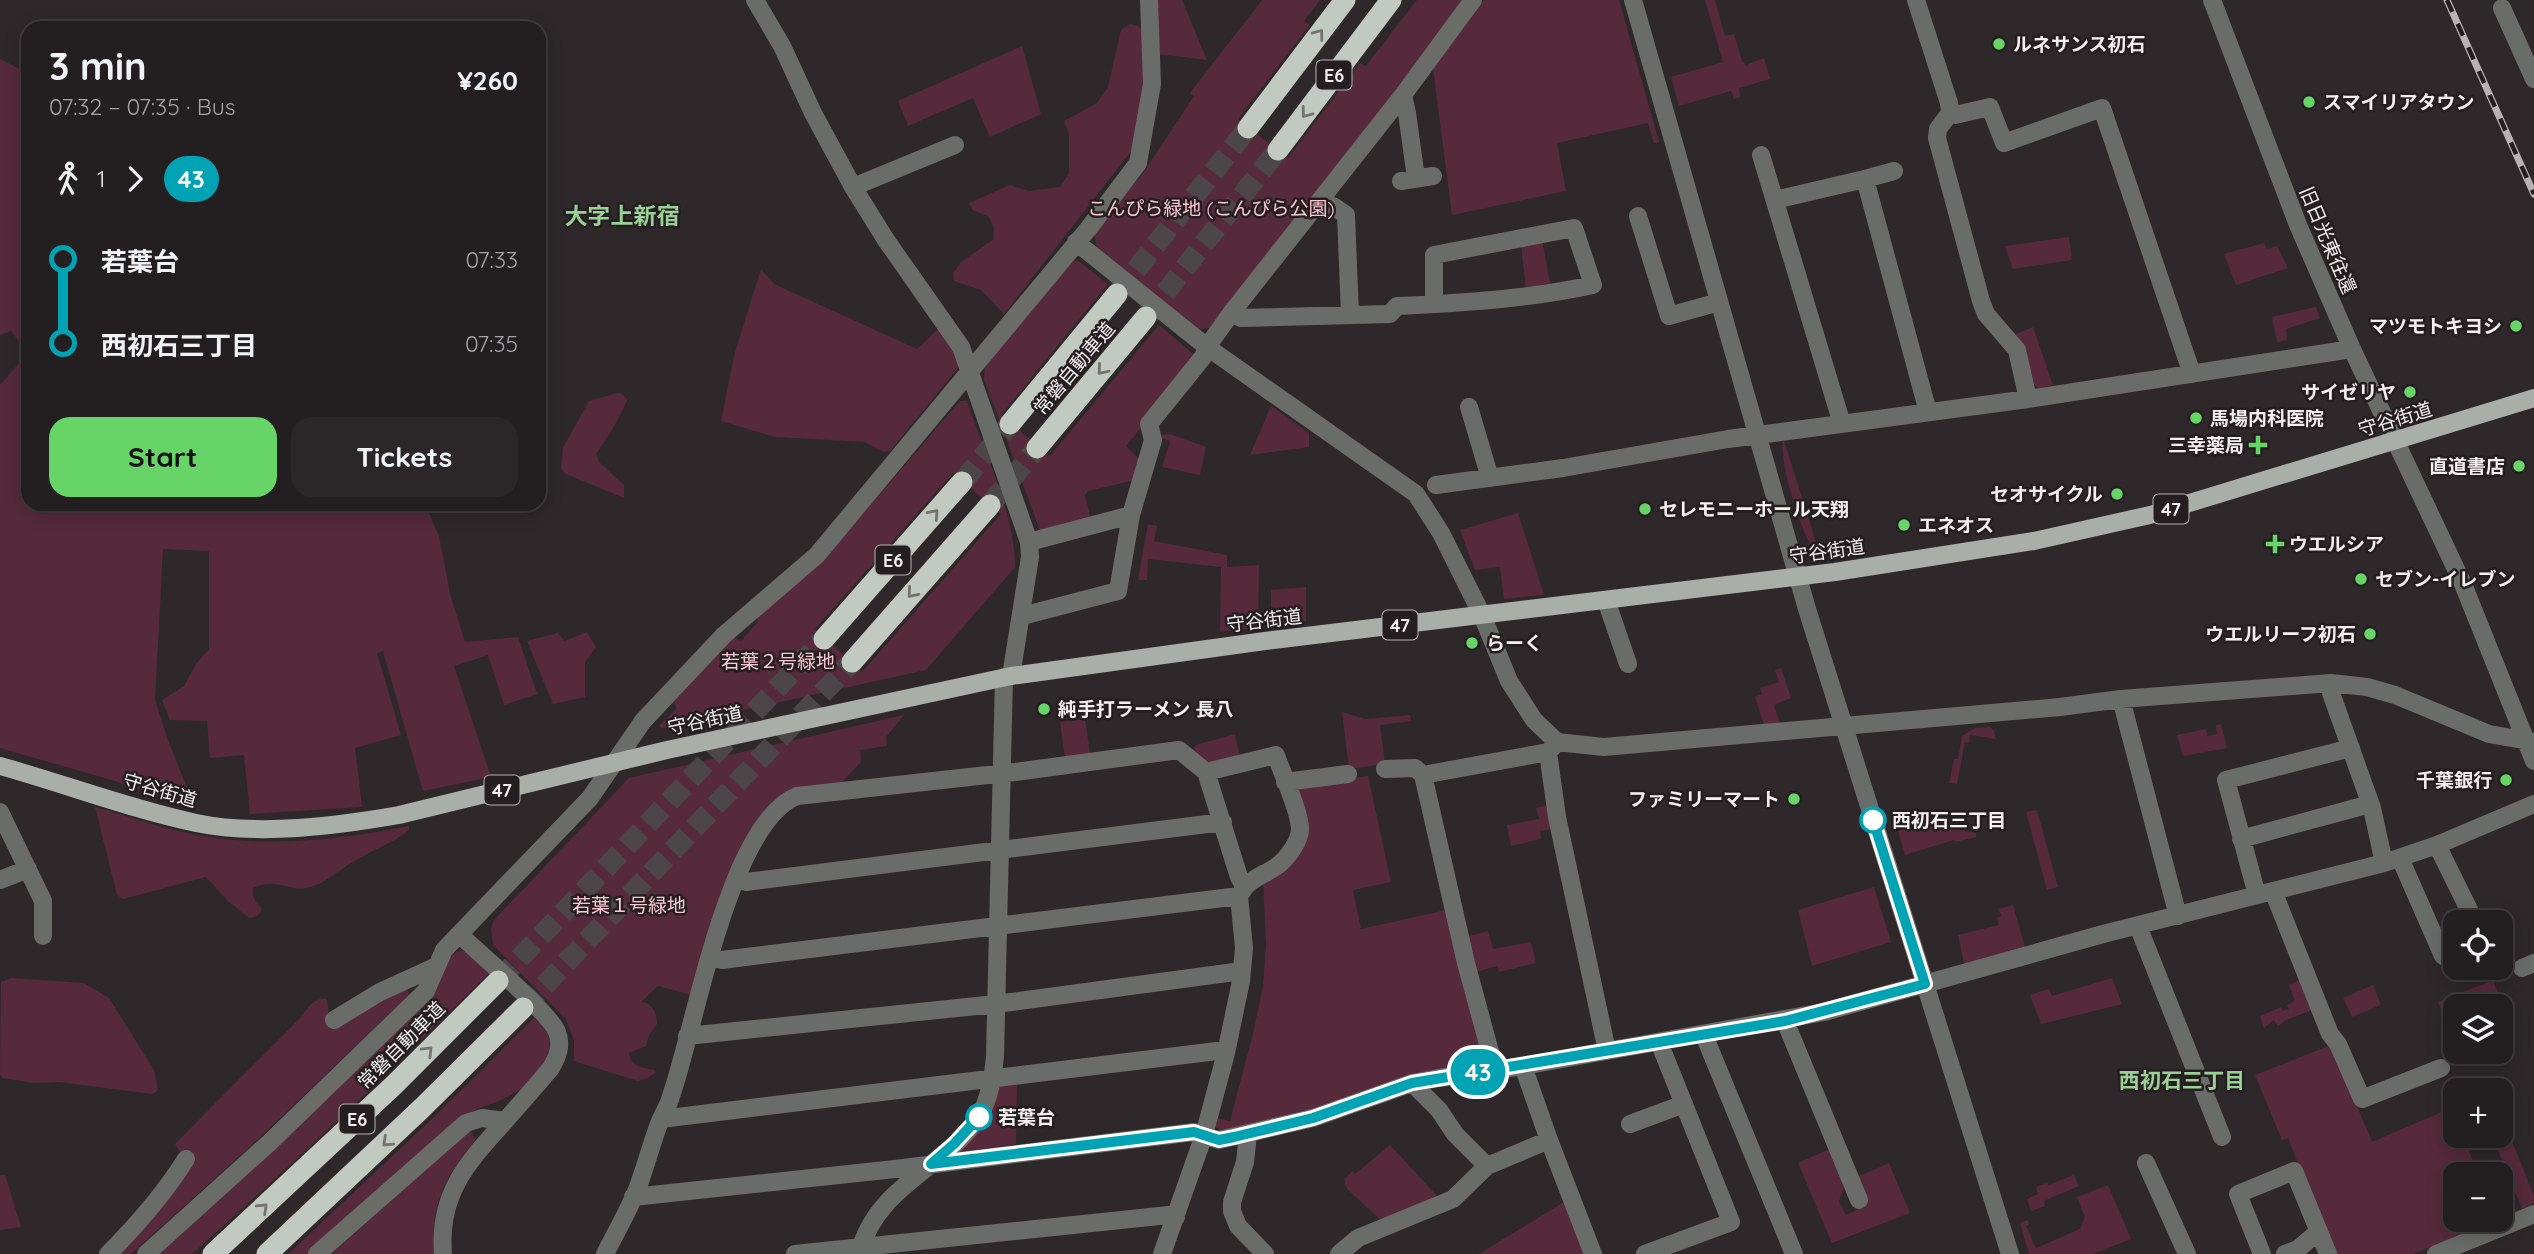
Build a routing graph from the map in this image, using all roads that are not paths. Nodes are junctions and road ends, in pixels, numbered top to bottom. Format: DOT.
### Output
graph roads {
  1 [pos="755,0"];
  2 [pos="1149,0"];
  3 [pos="1345,0"];
  4 [pos="1391,0"];
  5 [pos="1473,0"];
  6 [pos="1633,0"];
  7 [pos="1916,0"];
  8 [pos="2212,0"];
  9 [pos="2502,8"];
  10 [pos="2534,79"];
  11 [pos="1403,95"];
  12 [pos="1950,113"];
  13 [pos="1248,128"];
  14 [pos="955,145"];
  15 [pos="1278,150"];
  16 [pos="1760,155"];
  17 [pos="1895,172"];
  18 [pos="1417,178"];
  19 [pos="1865,179"];
  20 [pos="853,187"];
  21 [pos="1775,200"];
  22 [pos="1314,209"];
  23 [pos="1638,216"];
  24 [pos="1076,242"];
  25 [pos="1117,294"];
  26 [pos="1719,302"];
  27 [pos="1434,304"];
  28 [pos="1232,312"];
  29 [pos="1350,315"];
  30 [pos="1146,317"];
  31 [pos="1207,347"];
  32 [pos="2352,349"];
  33 [pos="2192,374"];
  34 [pos="969,375"];
  35 [pos="2534,398"];
  36 [pos="2028,399"];
  37 [pos="1469,407"];
  38 [pos="1928,412"];
  39 [pos="1010,424"];
  40 [pos="1842,424"];
  41 [pos="1758,435"];
  42 [pos="2396,440"];
  43 [pos="1037,447"];
  44 [pos="1490,478"];
  45 [pos="962,482"];
  46 [pos="1436,485"];
  47 [pos="990,505"];
  48 [pos="1131,515"];
  49 [pos="1029,542"];
  50 [pos="1797,576"];
  51 [pos="1605,600"];
  52 [pos="1482,615"];
  53 [pos="1022,616"];
  54 [pos="824,639"];
  55 [pos="852,662"];
  56 [pos="1628,664"];
  57 [pos="1008,677"];
  58 [pos="2331,683"];
  59 [pos="2121,699"];
  60 [pos="1843,726"];
  61 [pos="2530,742"];
  62 [pos="1553,747"];
  63 [pos="2351,748"];
  64 [pos="2534,761"];
  65 [pos="616,762"];
  66 [pos="0,766"];
  67 [pos="1385,769"];
  68 [pos="1206,772"];
  69 [pos="1002,774"];
  70 [pos="1348,774"];
  71 [pos="1423,775"];
  72 [pos="1285,782"];
  73 [pos="2370,804"];
  74 [pos="2534,804"];
  75 [pos="0,812"];
  76 [pos="1223,822"];
  77 [pos="2241,839"];
  78 [pos="2437,845"];
  79 [pos="1000,851"];
  80 [pos="2392,861"];
  81 [pos="28,869"];
  82 [pos="736,879"];
  83 [pos="0,880"];
  84 [pos="1242,892"];
  85 [pos="2265,893"];
  86 [pos="2469,910"];
  87 [pos="2178,916"];
  88 [pos="2138,926"];
  89 [pos="997,927"];
  90 [pos="460,935"];
  91 [pos="43,936"];
  92 [pos="2443,956"];
  93 [pos="710,957"];
  94 [pos="437,966"];
  95 [pos="1242,971"];
  96 [pos="498,981"];
  97 [pos="1925,984"];
  98 [pos="996,1004"];
  99 [pos="523,1008"];
  100 [pos="334,1020"];
  101 [pos="1785,1021"];
  102 [pos="1704,1035"];
  103 [pos="687,1036"];
  104 [pos="1659,1042"];
  105 [pos="1608,1051"];
  106 [pos="1227,1053"];
  107 [pos="1524,1066"];
  108 [pos="2441,1068"];
  109 [pos="1496,1070"];
  110 [pos="992,1078"];
  111 [pos="1412,1083"];
  112 [pos="1684,1104"];
  113 [pos="661,1119"];
  114 [pos="505,1121"];
  115 [pos="1630,1124"];
  116 [pos="1248,1134"];
  117 [pos="1204,1135"];
  118 [pos="2222,1137"];
  119 [pos="1549,1140"];
  120 [pos="186,1159"];
  121 [pos="2146,1163"];
  122 [pos="931,1164"];
  123 [pos="1487,1166"];
  124 [pos="633,1197"];
  125 [pos="1859,1200"];
  126 [pos="2534,1214"];
  127 [pos="1176,1217"];
  128 [pos="2319,1231"];
  129 [pos="860,1250"];
  130 [pos="1346,1252"];
  131 [pos="108,1254"];
  132 [pos="146,1254"];
  133 [pos="213,1254"];
  134 [pos="267,1254"];
  135 [pos="317,1254"];
  136 [pos="443,1254"];
  137 [pos="605,1254"];
  138 [pos="795,1254"];
  139 [pos="1162,1254"];
  140 [pos="1265,1254"];
  141 [pos="1593,1254"];
  142 [pos="1645,1254"];
  143 [pos="1794,1254"];
  144 [pos="2010,1254"];
  145 [pos="2187,1254"];
  146 [pos="2262,1254"];
  147 [pos="2285,1254"];
  148 [pos="2329,1254"];
  149 [pos="2436,1254"];
  1 -- 20 [label="street"];
  2 -- 24 [label="street"];
  13 -- 3 [label="highway, E6, one-way"];
  4 -- 15 [label="highway, E6, one-way"];
  5 -- 11 [label="street"];
  6 -- 26 [label="street"];
  7 -- 12 [label="street"];
  8 -- 32 [label="street, 旧日光東往還"];
  9 -- 10 [label="street"];
  11 -- 18 [label="street"];
  11 -- 22 [label="street"];
  12 -- 33 [label="street"];
  12 -- 36 [label="street"];
  14 -- 20 [label="street"];
  16 -- 21 [label="street"];
  17 -- 19 [label="street"];
  19 -- 21 [label="street"];
  19 -- 38 [label="street"];
  20 -- 34 [label="street"];
  21 -- 40 [label="street"];
  22 -- 28 [label="street"];
  22 -- 29 [label="street"];
  23 -- 26 [label="street"];
  24 -- 31 [label="street"];
  24 -- 34 [label="street"];
  25 -- 39 [label="highway, 常磐自動車道"];
  26 -- 41 [label="street"];
  27 -- 27 [label="street"];
  27 -- 29 [label="street"];
  28 -- 29 [label="street"];
  28 -- 31 [label="street"];
  30 -- 43 [label="highway, 常磐自動車道, one-way"];
  31 -- 48 [label="street"];
  31 -- 52 [label="street"];
  32 -- 33 [label="street"];
  32 -- 42 [label="street, 旧日光東往還"];
  33 -- 36 [label="street"];
  34 -- 49 [label="street"];
  34 -- 65 [label="street"];
  35 -- 42 [label="main road, 守谷街道 / 47"];
  36 -- 38 [label="street"];
  37 -- 44 [label="street"];
  38 -- 40 [label="street"];
  40 -- 41 [label="street"];
  41 -- 44 [label="street"];
  41 -- 50 [label="street"];
  42 -- 50 [label="main road, 守谷街道 / 47"];
  42 -- 61 [label="street, 旧日光東往還"];
  44 -- 46 [label="street"];
  54 -- 45 [label="highway, E6, one-way"];
  47 -- 55 [label="highway, E6, one-way"];
  48 -- 49 [label="street"];
  48 -- 53 [label="street"];
  49 -- 53 [label="street"];
  50 -- 51 [label="main road, 守谷街道 / 47"];
  50 -- 60 [label="street"];
  51 -- 52 [label="main road, 守谷街道 / 47"];
  51 -- 56 [label="street"];
  52 -- 57 [label="main road, 守谷街道 / 47"];
  52 -- 62 [label="street"];
  53 -- 57 [label="street"];
  57 -- 65 [label="main road, 守谷街道 / 47"];
  57 -- 69 [label="street"];
  58 -- 59 [label="street"];
  58 -- 61 [label="street"];
  58 -- 63 [label="street"];
  59 -- 60 [label="street"];
  59 -- 87 [label="street"];
  60 -- 62 [label="street"];
  60 -- 97 [label="street"];
  61 -- 64 [label="street, 旧日光東往還"];
  62 -- 71 [label="street"];
  62 -- 105 [label="street"];
  63 -- 73 [label="street"];
  63 -- 77 [label="street"];
  65 -- 66 [label="main road, 守谷街道 / 47"];
  65 -- 90 [label="street"];
  67 -- 71 [label="street"];
  68 -- 69 [label="street"];
  68 -- 72 [label="street"];
  68 -- 76 [label="street"];
  69 -- 79 [label="street"];
  69 -- 82 [label="street"];
  70 -- 72 [label="street"];
  71 -- 109 [label="street"];
  72 -- 84 [label="street"];
  73 -- 77 [label="street"];
  73 -- 80 [label="street"];
  74 -- 78 [label="street"];
  75 -- 81 [label="street"];
  76 -- 79 [label="street"];
  76 -- 84 [label="street"];
  77 -- 85 [label="street"];
  78 -- 80 [label="street"];
  78 -- 86 [label="street"];
  79 -- 82 [label="street"];
  79 -- 89 [label="street"];
  80 -- 85 [label="street"];
  80 -- 92 [label="street"];
  81 -- 83 [label="street"];
  81 -- 91 [label="street"];
  82 -- 93 [label="street"];
  84 -- 89 [label="street"];
  84 -- 95 [label="street"];
  85 -- 87 [label="street"];
  85 -- 108 [label="street"];
  87 -- 88 [label="street"];
  88 -- 97 [label="street"];
  88 -- 118 [label="street"];
  89 -- 93 [label="street"];
  89 -- 98 [label="street"];
  90 -- 94 [label="street"];
  90 -- 114 [label="street"];
  93 -- 103 [label="street"];
  94 -- 100 [label="street"];
  94 -- 132 [label="street"];
  95 -- 98 [label="street"];
  95 -- 106 [label="street"];
  133 -- 96 [label="highway, 常磐自動車道 / E6, one-way"];
  97 -- 101 [label="street"];
  97 -- 144 [label="street"];
  98 -- 103 [label="street"];
  98 -- 110 [label="street"];
  99 -- 134 [label="highway, E6, one-way"];
  101 -- 102 [label="street"];
  101 -- 125 [label="street"];
  102 -- 104 [label="street"];
  102 -- 143 [label="street"];
  103 -- 113 [label="street"];
  104 -- 105 [label="street"];
  104 -- 112 [label="street"];
  105 -- 107 [label="street"];
  106 -- 110 [label="street"];
  106 -- 117 [label="street"];
  107 -- 109 [label="street"];
  107 -- 119 [label="street"];
  109 -- 111 [label="street"];
  110 -- 113 [label="street"];
  110 -- 122 [label="street"];
  111 -- 116 [label="street"];
  111 -- 123 [label="street"];
  112 -- 115 [label="street"];
  112 -- 142 [label="street"];
  113 -- 124 [label="street"];
  114 -- 135 [label="street"];
  114 -- 136 [label="street"];
  116 -- 117 [label="street"];
  116 -- 140 [label="street"];
  117 -- 122 [label="street"];
  117 -- 127 [label="street"];
  119 -- 123 [label="street"];
  119 -- 141 [label="street"];
  120 -- 131 [label="street"];
  121 -- 145 [label="street"];
  122 -- 124 [label="street"];
  122 -- 129 [label="street"];
  123 -- 130 [label="street"];
  124 -- 137 [label="street"];
  126 -- 149 [label="street"];
  127 -- 129 [label="street"];
  127 -- 139 [label="street"];
  128 -- 146 [label="street"];
  128 -- 147 [label="street"];
  128 -- 148 [label="street"];
  129 -- 138 [label="street"];
}
